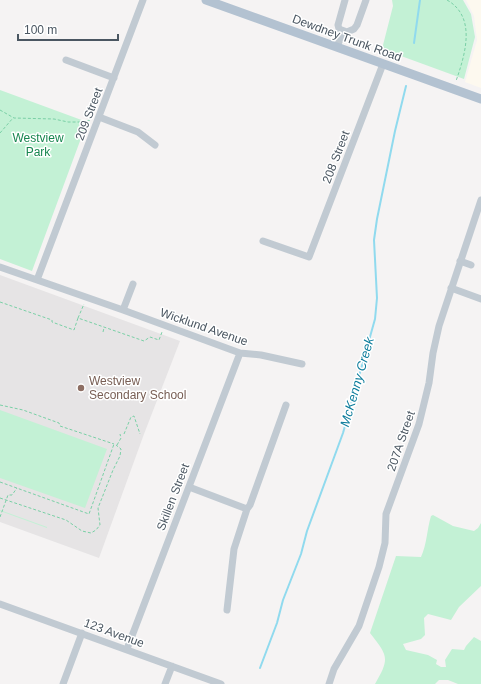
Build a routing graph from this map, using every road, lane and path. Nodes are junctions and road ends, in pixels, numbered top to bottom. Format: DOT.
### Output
graph roads {
  1 [pos="143,0"];
  2 [pos="206,0"];
  3 [pos="345,0"];
  4 [pos="366,0"];
  5 [pos="447,0"];
  6 [pos="343,31"];
  7 [pos="337,47"];
  8 [pos="66,60"];
  9 [pos="383,64"];
  10 [pos="114,78"];
  11 [pos="453,89"];
  12 [pos="481,99"];
  13 [pos="0,110"];
  14 [pos="14,118"];
  15 [pos="99,119"];
  16 [pos="0,133"];
  17 [pos="155,145"];
  18 [pos="481,200"];
  19 [pos="263,241"];
  20 [pos="460,261"];
  21 [pos="470,265"];
  22 [pos="0,267"];
  23 [pos="37,280"];
  24 [pos="133,284"];
  25 [pos="451,288"];
  26 [pos="481,299"];
  27 [pos="0,302"];
  28 [pos="85,302"];
  29 [pos="123,310"];
  30 [pos="78,318"];
  31 [pos="105,327"];
  32 [pos="163,330"];
  33 [pos="103,332"];
  34 [pos="117,332"];
  35 [pos="127,335"];
  36 [pos="115,336"];
  37 [pos="125,339"];
  38 [pos="139,339"];
  39 [pos="137,343"];
  40 [pos="240,353"];
  41 [pos="302,364"];
  42 [pos="0,405"];
  43 [pos="286,405"];
  44 [pos="120,434"];
  45 [pos="124,434"];
  46 [pos="140,434"];
  47 [pos="114,444"];
  48 [pos="116,445"];
  49 [pos="0,482"];
  50 [pos="189,487"];
  51 [pos="17,488"];
  52 [pos="0,498"];
  53 [pos="6,501"];
  54 [pos="247,509"];
  55 [pos="0,517"];
  56 [pos="0,604"];
  57 [pos="227,610"];
  58 [pos="82,633"];
  59 [pos="127,649"];
  60 [pos="172,666"];
  61 [pos="63,684"];
  62 [pos="164,684"];
  63 [pos="221,684"];
  64 [pos="328,684"];
  1 -- 10 [label="street, 209 Street"];
  2 -- 7 [label="main road, Dewdney Trunk Road"];
  3 -- 6 [label="street"];
  4 -- 6 [label="street"];
  5 -- 11 [label="path"];
  6 -- 7 [label="street"];
  7 -- 9 [label="main road, Dewdney Trunk Road"];
  8 -- 10 [label="street"];
  9 -- 11 [label="main road, Dewdney Trunk Road"];
  9 -- 19 [label="street, 208 Street"];
  10 -- 15 [label="street, 209 Street"];
  11 -- 12 [label="main road, Dewdney Trunk Road"];
  13 -- 14 [label="path"];
  14 -- 15 [label="path"];
  14 -- 16 [label="path"];
  15 -- 17 [label="street"];
  15 -- 23 [label="street, 209 Street"];
  18 -- 20 [label="street, 207A Street"];
  20 -- 21 [label="street"];
  20 -- 25 [label="street, 207A Street"];
  22 -- 23 [label="street, Wicklund Avenue"];
  23 -- 29 [label="street, Wicklund Avenue"];
  24 -- 29 [label="street"];
  25 -- 26 [label="street"];
  25 -- 64 [label="street, 207A Street"];
  27 -- 30 [label="path"];
  28 -- 30 [label="path"];
  29 -- 40 [label="street, Wicklund Avenue"];
  30 -- 31 [label="path"];
  31 -- 33 [label="path"];
  31 -- 34 [label="path"];
  32 -- 38 [label="path"];
  34 -- 35 [label="path"];
  34 -- 36 [label="path"];
  35 -- 37 [label="path"];
  35 -- 38 [label="path"];
  38 -- 39 [label="path"];
  40 -- 41 [label="street, Wicklund Avenue"];
  40 -- 50 [label="street, Skillen Street"];
  42 -- 47 [label="path"];
  43 -- 54 [label="street"];
  44 -- 48 [label="path"];
  45 -- 46 [label="path"];
  47 -- 48 [label="path"];
  47 -- 51 [label="path"];
  48 -- 53 [label="path"];
  49 -- 51 [label="path"];
  50 -- 54 [label="street"];
  50 -- 59 [label="street, Skillen Street"];
  51 -- 53 [label="path"];
  52 -- 53 [label="path"];
  53 -- 55 [label="path"];
  54 -- 57 [label="street"];
  56 -- 58 [label="street, 123 Avenue"];
  58 -- 59 [label="street, 123 Avenue"];
  58 -- 61 [label="street"];
  59 -- 60 [label="street, 123 Avenue"];
  60 -- 62 [label="street"];
  60 -- 63 [label="street, 123 Avenue"];
}
